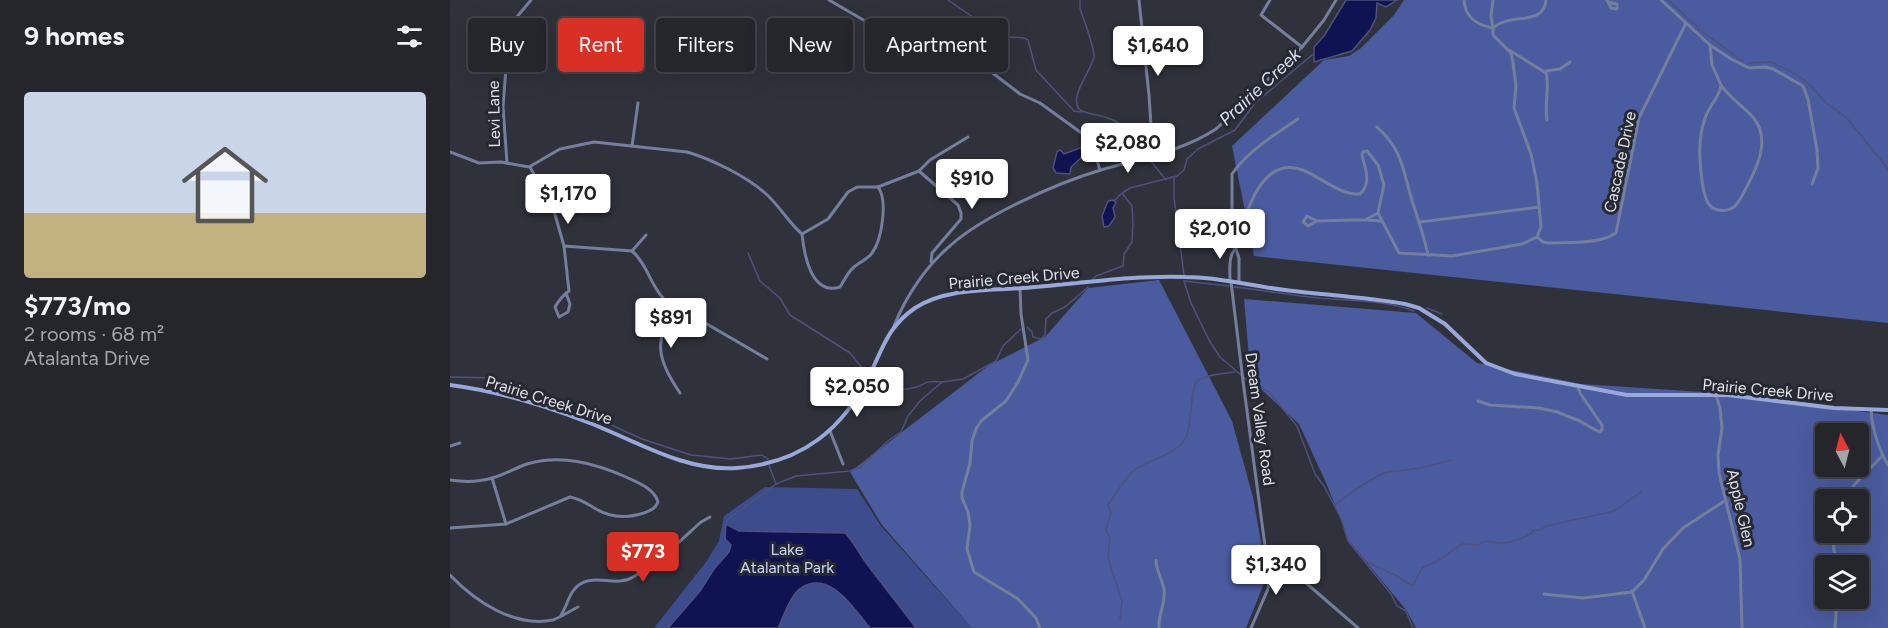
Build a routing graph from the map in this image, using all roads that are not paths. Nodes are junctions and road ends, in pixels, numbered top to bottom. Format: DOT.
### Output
graph roads {
  1 [pos="531,0"];
  2 [pos="830,0"];
  3 [pos="1139,0"];
  4 [pos="1270,0"];
  5 [pos="1336,0"];
  6 [pos="1464,0"];
  7 [pos="1493,0"];
  8 [pos="1546,0"];
  9 [pos="1662,0"];
  10 [pos="1686,23"];
  11 [pos="1493,28"];
  12 [pos="1710,45"];
  13 [pos="1302,47"];
  14 [pos="1508,50"];
  15 [pos="1570,62"];
  16 [pos="1544,70"];
  17 [pos="1721,85"];
  18 [pos="639,103"];
  19 [pos="1298,119"];
  20 [pos="1547,120"];
  21 [pos="1377,127"];
  22 [pos="968,137"];
  23 [pos="632,146"];
  24 [pos="450,152"];
  25 [pos="1153,156"];
  26 [pos="507,163"];
  27 [pos="529,166"];
  28 [pos="1100,170"];
  29 [pos="919,171"];
  30 [pos="1812,184"];
  31 [pos="878,187"];
  32 [pos="1539,207"];
  33 [pos="1378,213"];
  34 [pos="1365,220"];
  35 [pos="1317,221"];
  36 [pos="1382,221"];
  37 [pos="1420,222"];
  38 [pos="802,234"];
  39 [pos="646,235"];
  40 [pos="1537,237"];
  41 [pos="564,246"];
  42 [pos="1235,250"];
  43 [pos="632,251"];
  44 [pos="1428,255"];
  45 [pos="931,264"];
  46 [pos="1230,281"];
  47 [pos="1239,283"];
  48 [pos="1020,288"];
  49 [pos="566,293"];
  50 [pos="673,305"];
  51 [pos="894,326"];
  52 [pos="767,359"];
  53 [pos="450,385"];
  54 [pos="1578,387"];
  55 [pos="680,393"];
  56 [pos="1716,395"];
  57 [pos="1478,401"];
  58 [pos="1871,410"];
  59 [pos="1888,410"];
  60 [pos="830,431"];
  61 [pos="460,443"];
  62 [pos="450,447"];
  63 [pos="1883,455"];
  64 [pos="843,464"];
  65 [pos="1888,465"];
  66 [pos="492,478"];
  67 [pos="450,480"];
  68 [pos="1852,489"];
  69 [pos="1726,500"];
  70 [pos="710,517"];
  71 [pos="506,524"];
  72 [pos="450,528"];
  73 [pos="1268,558"];
  74 [pos="1156,560"];
  75 [pos="450,575"];
  76 [pos="1632,591"];
  77 [pos="1544,594"];
  78 [pos="578,607"];
  79 [pos="1836,609"];
  80 [pos="561,615"];
  81 [pos="1040,628"];
  82 [pos="1159,628"];
  83 [pos="1251,628"];
  84 [pos="1359,628"];
  85 [pos="1645,628"];
  86 [pos="1742,628"];
  87 [pos="1835,628"];
  1 -- 26 [label="street, Levi Lane"];
  2 -- 28 [label="street"];
  3 -- 25 [label="street"];
  4 -- 13 [label="street"];
  5 -- 13 [label="street"];
  6 -- 11 [label="street"];
  7 -- 11 [label="street"];
  8 -- 11 [label="street"];
  9 -- 10 [label="street"];
  10 -- 12 [label="street"];
  10 -- 40 [label="street, Cascade Drive"];
  11 -- 14 [label="street"];
  12 -- 17 [label="street"];
  12 -- 30 [label="street"];
  13 -- 25 [label="street"];
  14 -- 16 [label="street"];
  14 -- 32 [label="street"];
  15 -- 16 [label="street"];
  16 -- 20 [label="street"];
  17 -- 17 [label="street"];
  18 -- 23 [label="street"];
  19 -- 42 [label="street"];
  21 -- 37 [label="street"];
  22 -- 29 [label="street"];
  23 -- 27 [label="street"];
  23 -- 38 [label="street"];
  24 -- 26 [label="street"];
  25 -- 28 [label="street"];
  26 -- 27 [label="street"];
  27 -- 41 [label="street"];
  28 -- 45 [label="street"];
  29 -- 31 [label="street"];
  29 -- 45 [label="street"];
  31 -- 38 [label="street"];
  31 -- 38 [label="street"];
  32 -- 37 [label="street"];
  32 -- 40 [label="street"];
  33 -- 34 [label="street"];
  33 -- 36 [label="street"];
  33 -- 42 [label="street"];
  34 -- 35 [label="street"];
  34 -- 36 [label="street"];
  36 -- 44 [label="street"];
  37 -- 44 [label="street"];
  39 -- 43 [label="street"];
  40 -- 44 [label="street"];
  41 -- 43 [label="street"];
  41 -- 49 [label="street"];
  42 -- 46 [label="street, Dream Valley Road"];
  42 -- 47 [label="street"];
  43 -- 50 [label="street"];
  45 -- 51 [label="street"];
  46 -- 47 [label="main road, Prairie Creek Drive"];
  46 -- 48 [label="main road, Prairie Creek Drive"];
  46 -- 73 [label="street, Dream Valley Road"];
  47 -- 54 [label="main road, Prairie Creek Drive"];
  48 -- 51 [label="main road, Prairie Creek Drive"];
  48 -- 81 [label="street"];
  49 -- 49 [label="street"];
  50 -- 52 [label="street"];
  50 -- 55 [label="street"];
  51 -- 60 [label="main road, Prairie Creek Drive"];
  53 -- 60 [label="main road, Prairie Creek Drive"];
  54 -- 56 [label="main road, Prairie Creek Drive"];
  54 -- 57 [label="street"];
  56 -- 58 [label="main road, Prairie Creek Drive"];
  56 -- 69 [label="street, Apple Glen"];
  58 -- 59 [label="main road, Prairie Creek Drive"];
  58 -- 63 [label="street"];
  60 -- 64 [label="street"];
  61 -- 62 [label="street"];
  63 -- 65 [label="street"];
  63 -- 68 [label="street"];
  66 -- 67 [label="street"];
  66 -- 71 [label="street"];
  66 -- 71 [label="street"];
  69 -- 76 [label="street"];
  69 -- 86 [label="street, Apple Glen"];
  70 -- 80 [label="street"];
  71 -- 72 [label="street"];
  73 -- 83 [label="street, Dream Valley Road"];
  73 -- 84 [label="street"];
  74 -- 82 [label="street"];
  75 -- 80 [label="street"];
  76 -- 77 [label="street"];
  76 -- 85 [label="street"];
  78 -- 80 [label="street"];
  79 -- 87 [label="street"];
}
